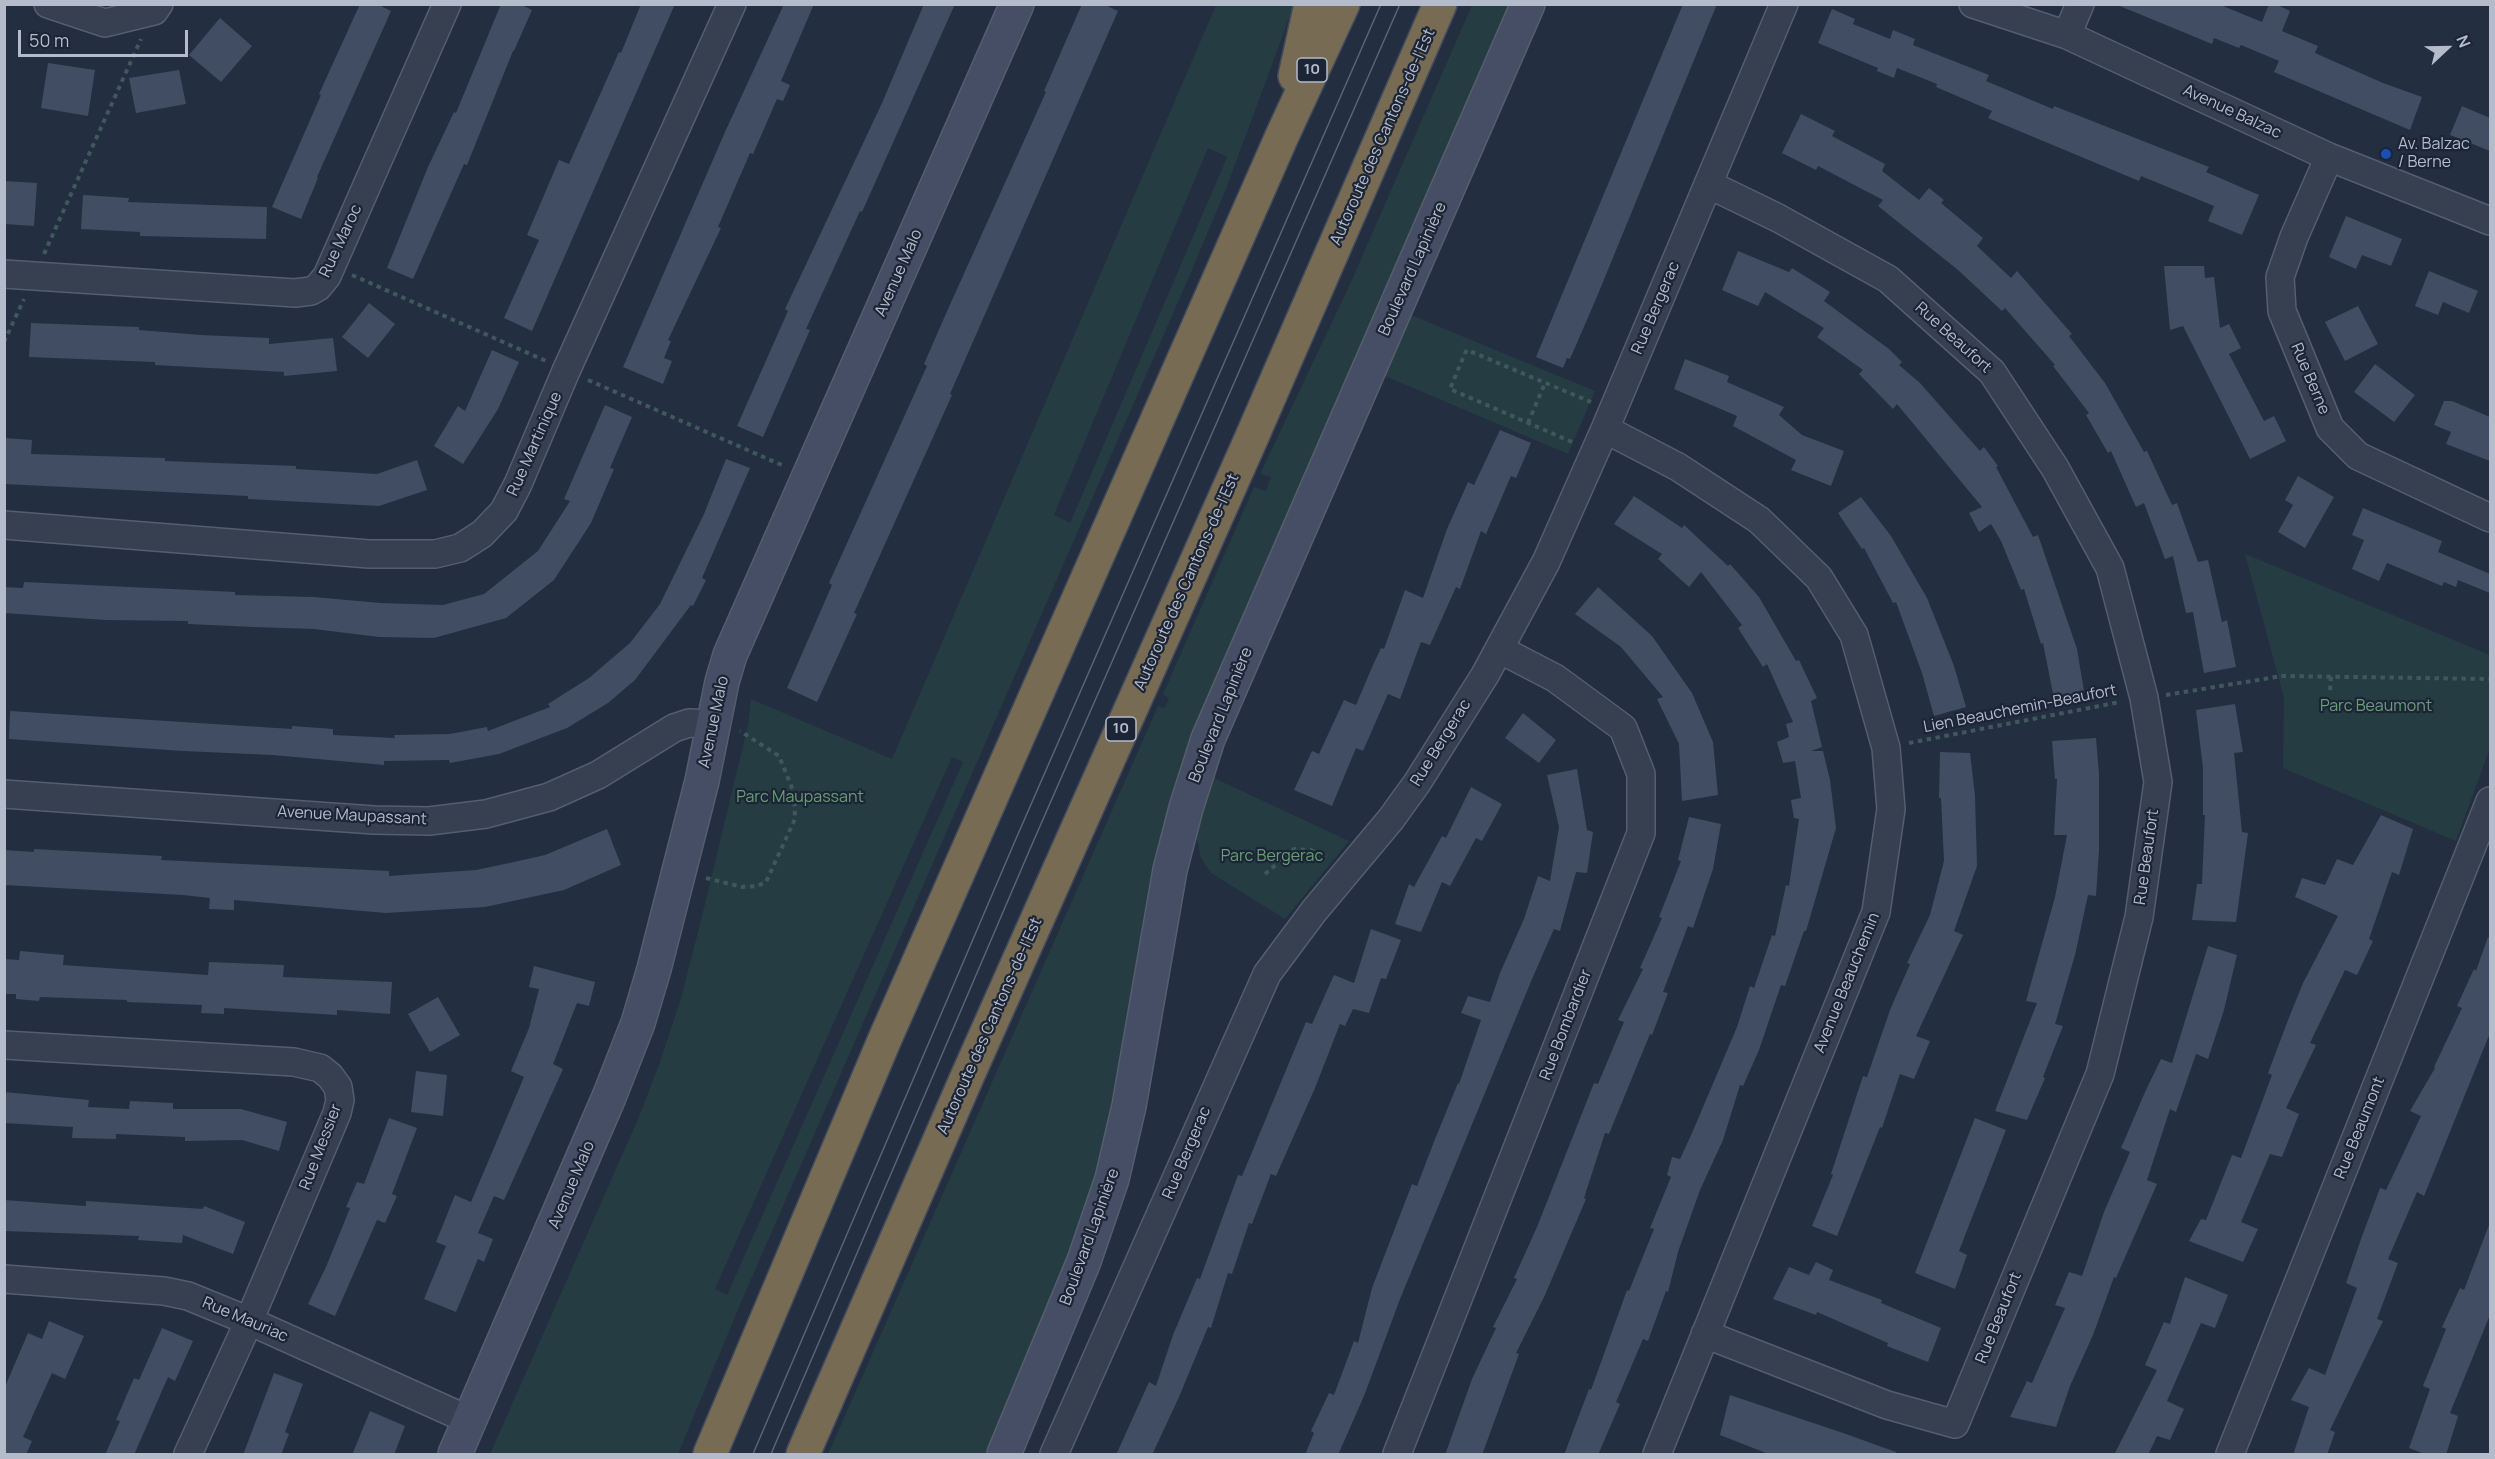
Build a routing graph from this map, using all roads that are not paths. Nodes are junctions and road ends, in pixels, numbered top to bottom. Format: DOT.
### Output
graph roads {
  1 [pos="48,4"];
  2 [pos="447,4"];
  3 [pos="732,4"];
  4 [pos="1017,4"];
  5 [pos="1311,4"];
  6 [pos="1343,4"];
  7 [pos="1440,4"];
  8 [pos="1528,4"];
  9 [pos="1784,4"];
  10 [pos="1973,4"];
  11 [pos="2080,4"];
  12 [pos="156,8"];
  13 [pos="2067,36"];
  14 [pos="1282,136"];
  15 [pos="2329,157"];
  16 [pos="1708,184"];
  17 [pos="2490,221"];
  18 [pos="4,274"];
  19 [pos="1605,429"];
  20 [pos="2490,518"];
  21 [pos="4,525"];
  22 [pos="1499,649"];
  23 [pos="727,727"];
  24 [pos="4,794"];
  25 [pos="2490,801"];
  26 [pos="4,1045"];
  27 [pos="7,1285"];
  28 [pos="249,1321"];
  29 [pos="1705,1334"];
  30 [pos="470,1420"];
  31 [pos="188,1455"];
  32 [pos="455,1455"];
  33 [pos="711,1455"];
  34 [pos="802,1455"];
  35 [pos="1004,1455"];
  36 [pos="1054,1455"];
  37 [pos="1397,1455"];
  38 [pos="1658,1455"];
  39 [pos="2230,1455"];
  1 -- 12 [label="street"];
  2 -- 18 [label="street, Rue Maroc"];
  3 -- 21 [label="street, Rue Martinique"];
  4 -- 23 [label="street, Avenue Malo"];
  5 -- 14 [label="highway"];
  6 -- 14 [label="highway, 10"];
  7 -- 34 [label="highway, Autoroute des Cantons-de-l'Est / 10"];
  8 -- 35 [label="street, Boulevard Lapinière"];
  9 -- 16 [label="street, Rue Bergerac"];
  10 -- 13 [label="street, Avenue Balzac"];
  11 -- 13 [label="street"];
  13 -- 15 [label="street, Avenue Balzac"];
  14 -- 33 [label="highway, 10"];
  15 -- 17 [label="street, Avenue Balzac"];
  15 -- 20 [label="street, Rue Berne"];
  16 -- 19 [label="street, Rue Bergerac"];
  16 -- 29 [label="street, Rue Beaufort"];
  19 -- 22 [label="street, Rue Bergerac"];
  19 -- 29 [label="street, Avenue Beauchemin"];
  22 -- 36 [label="street, Rue Bergerac"];
  22 -- 37 [label="street, Rue Bombardier"];
  23 -- 24 [label="street, Avenue Maupassant"];
  23 -- 30 [label="street, Avenue Malo"];
  25 -- 39 [label="street, Rue Beaumont"];
  26 -- 28 [label="street, Rue Messier"];
  27 -- 28 [label="street, Rue Mauriac"];
  28 -- 30 [label="street, Rue Mauriac"];
  28 -- 31 [label="street, Rue Messier"];
  29 -- 38 [label="street, Avenue Beauchemin"];
  30 -- 32 [label="street, Avenue Malo"];
}
